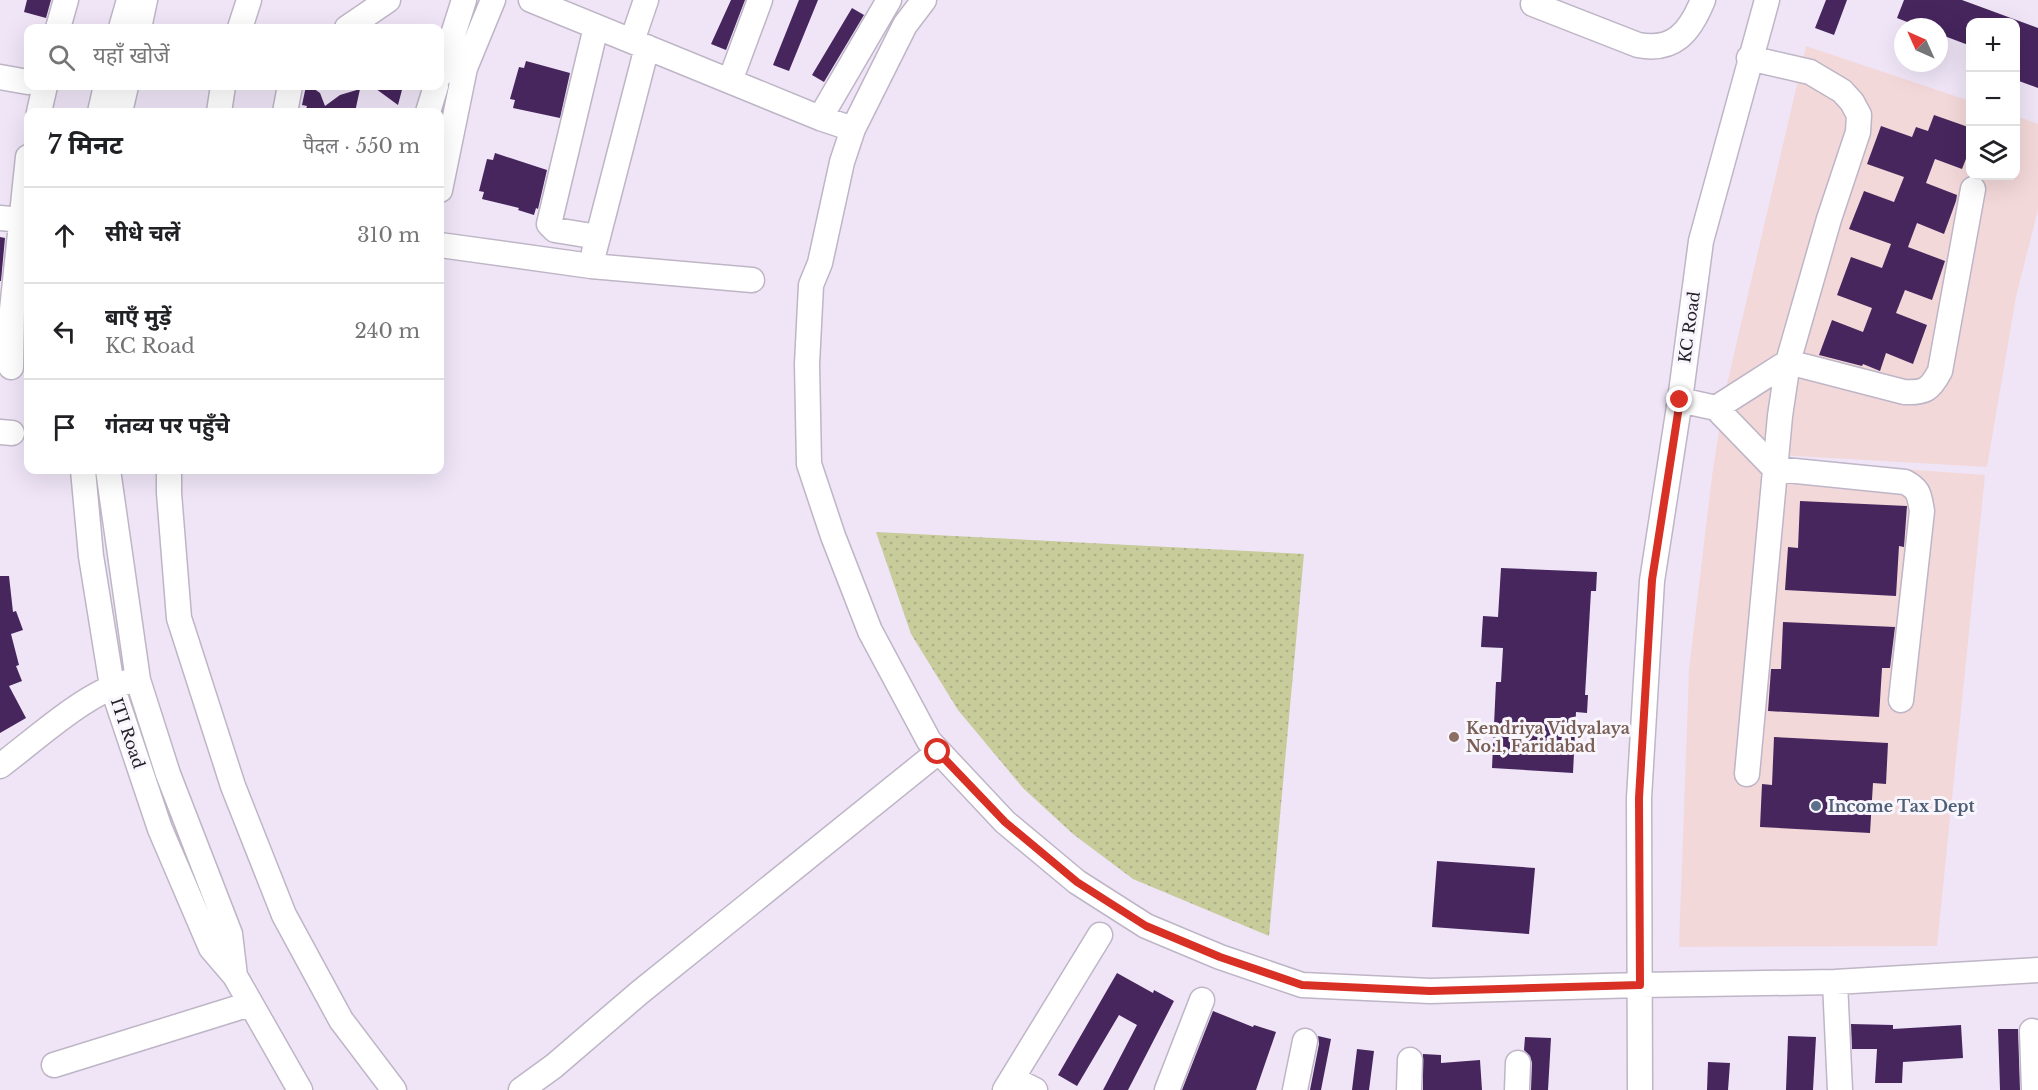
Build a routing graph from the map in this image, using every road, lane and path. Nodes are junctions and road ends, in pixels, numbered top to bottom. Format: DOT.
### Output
graph roads {
  1 [pos="66,0"];
  2 [pos="129,0"];
  3 [pos="145,0"];
  4 [pos="249,0"];
  5 [pos="388,0"];
  6 [pos="493,0"];
  7 [pos="531,0"];
  8 [pos="646,0"];
  9 [pos="760,0"];
  10 [pos="889,0"];
  11 [pos="924,0"];
  12 [pos="1703,0"];
  13 [pos="1767,0"];
  14 [pos="456,2"];
  15 [pos="1533,4"];
  16 [pos="59,24"];
  17 [pos="122,24"];
  18 [pos="140,24"];
  19 [pos="241,24"];
  20 [pos="353,24"];
  21 [pos="597,27"];
  22 [pos="639,44"];
  23 [pos="444,57"];
  24 [pos="1749,58"];
  25 [pos="0,77"];
  26 [pos="24,81"];
  27 [pos="730,81"];
  28 [pos="44,90"];
  29 [pos="105,90"];
  30 [pos="125,90"];
  31 [pos="222,90"];
  32 [pos="289,90"];
  33 [pos="435,90"];
  34 [pos="40,108"];
  35 [pos="101,108"];
  36 [pos="121,108"];
  37 [pos="220,108"];
  38 [pos="286,108"];
  39 [pos="429,108"];
  40 [pos="820,118"];
  41 [pos="853,129"];
  42 [pos="444,170"];
  43 [pos="24,172"];
  44 [pos="1973,189"];
  45 [pos="11,219"];
  46 [pos="598,237"];
  47 [pos="444,246"];
  48 [pos="591,266"];
  49 [pos="752,280"];
  50 [pos="1788,362"];
  51 [pos="13,367"];
  52 [pos="1680,400"];
  53 [pos="1716,408"];
  54 [pos="1775,470"];
  55 [pos="83,474"];
  56 [pos="109,474"];
  57 [pos="169,474"];
  58 [pos="138,680"];
  59 [pos="112,686"];
  60 [pos="1901,700"];
  61 [pos="938,752"];
  62 [pos="0,766"];
  63 [pos="1747,774"];
  64 [pos="1100,935"];
  65 [pos="2038,970"];
  66 [pos="235,976"];
  67 [pos="1835,982"];
  68 [pos="1640,985"];
  69 [pos="1202,1000"];
  70 [pos="250,1004"];
  71 [pos="2032,1031"];
  72 [pos="1305,1041"];
  73 [pos="1410,1060"];
  74 [pos="1518,1063"];
  75 [pos="54,1065"];
  76 [pos="1009,1084"];
  77 [pos="300,1090"];
  78 [pos="394,1090"];
  79 [pos="521,1090"];
  80 [pos="1035,1090"];
  81 [pos="1167,1090"];
  82 [pos="1295,1090"];
  83 [pos="1409,1090"];
  84 [pos="1517,1090"];
  85 [pos="1640,1090"];
  86 [pos="1839,1090"];
  87 [pos="2034,1090"];
  1 -- 16 [label="street"];
  2 -- 17 [label="street"];
  3 -- 18 [label="street"];
  4 -- 19 [label="street"];
  5 -- 20 [label="street"];
  6 -- 42 [label="street"];
  7 -- 21 [label="street"];
  8 -- 22 [label="street"];
  9 -- 27 [label="street"];
  10 -- 40 [label="street"];
  11 -- 41 [label="street"];
  12 -- 15 [label="street"];
  13 -- 24 [label="street, KC Road"];
  14 -- 23 [label="street"];
  21 -- 22 [label="street"];
  21 -- 46 [label="street"];
  22 -- 27 [label="street"];
  22 -- 46 [label="street"];
  24 -- 50 [label="street"];
  24 -- 52 [label="street, KC Road"];
  25 -- 26 [label="street"];
  27 -- 40 [label="street"];
  28 -- 34 [label="street"];
  29 -- 35 [label="street"];
  30 -- 36 [label="street"];
  31 -- 37 [label="street"];
  32 -- 38 [label="street"];
  33 -- 39 [label="street"];
  40 -- 41 [label="street"];
  41 -- 61 [label="street"];
  43 -- 45 [label="street"];
  44 -- 50 [label="street"];
  45 -- 51 [label="street"];
  46 -- 48 [label="street"];
  47 -- 48 [label="street"];
  48 -- 49 [label="street"];
  50 -- 53 [label="street"];
  50 -- 54 [label="street"];
  52 -- 53 [label="street"];
  52 -- 68 [label="street, KC Road"];
  53 -- 54 [label="street"];
  54 -- 60 [label="street"];
  54 -- 63 [label="street"];
  55 -- 59 [label="street, ITI Road"];
  56 -- 58 [label="street, ITI Road"];
  57 -- 78 [label="street"];
  58 -- 59 [label="street"];
  58 -- 66 [label="street, ITI Road"];
  59 -- 62 [label="street"];
  59 -- 66 [label="street, ITI Road"];
  61 -- 68 [label="street"];
  61 -- 79 [label="street"];
  64 -- 76 [label="street"];
  65 -- 67 [label="street"];
  66 -- 70 [label="street, ITI Road"];
  67 -- 68 [label="street"];
  67 -- 86 [label="street"];
  68 -- 85 [label="street, KC Road"];
  69 -- 81 [label="street"];
  70 -- 75 [label="street"];
  70 -- 77 [label="street, ITI Road"];
  71 -- 87 [label="street"];
  72 -- 82 [label="street"];
  73 -- 83 [label="street"];
  74 -- 84 [label="street"];
  76 -- 80 [label="street"];
}
